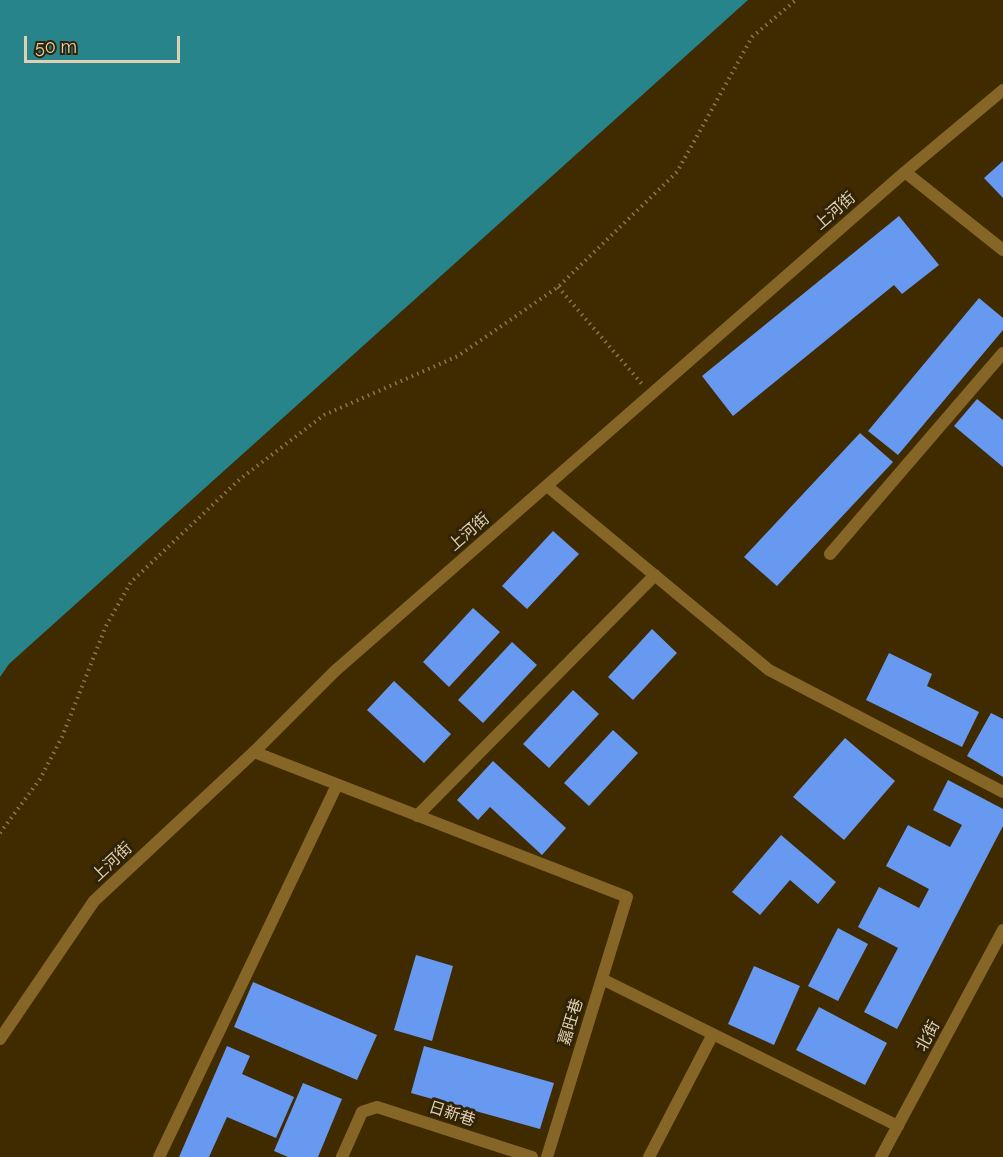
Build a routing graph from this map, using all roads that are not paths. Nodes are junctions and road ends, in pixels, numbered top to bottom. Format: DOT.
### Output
graph roads {
  1 [pos="1003,90"];
  2 [pos="904,172"];
  3 [pos="1003,250"];
  4 [pos="1003,352"];
  5 [pos="547,486"];
  6 [pos="830,554"];
  7 [pos="655,575"];
  8 [pos="254,752"];
  9 [pos="337,785"];
  10 [pos="1003,792"];
  11 [pos="417,816"];
  12 [pos="1003,930"];
  13 [pos="602,979"];
  14 [pos="713,1034"];
  15 [pos="0,1039"];
  16 [pos="898,1126"];
  17 [pos="159,1157"];
  18 [pos="342,1157"];
  19 [pos="532,1157"];
  20 [pos="547,1157"];
  21 [pos="649,1157"];
  22 [pos="882,1157"];
  1 -- 2 [label="street, 上河街"];
  2 -- 3 [label="street"];
  2 -- 5 [label="street, 上河街"];
  4 -- 6 [label="street"];
  5 -- 7 [label="street"];
  5 -- 8 [label="street, 上河街"];
  7 -- 10 [label="street"];
  7 -- 11 [label="street"];
  8 -- 9 [label="street"];
  8 -- 15 [label="street, 上河街"];
  9 -- 11 [label="street"];
  9 -- 17 [label="street"];
  11 -- 13 [label="street, 嘉旺巷"];
  12 -- 16 [label="street, 北街"];
  13 -- 14 [label="street"];
  13 -- 20 [label="street, 嘉旺巷"];
  14 -- 16 [label="street"];
  14 -- 21 [label="street"];
  16 -- 22 [label="street, 北街"];
  18 -- 19 [label="street, 日新巷"];
}
